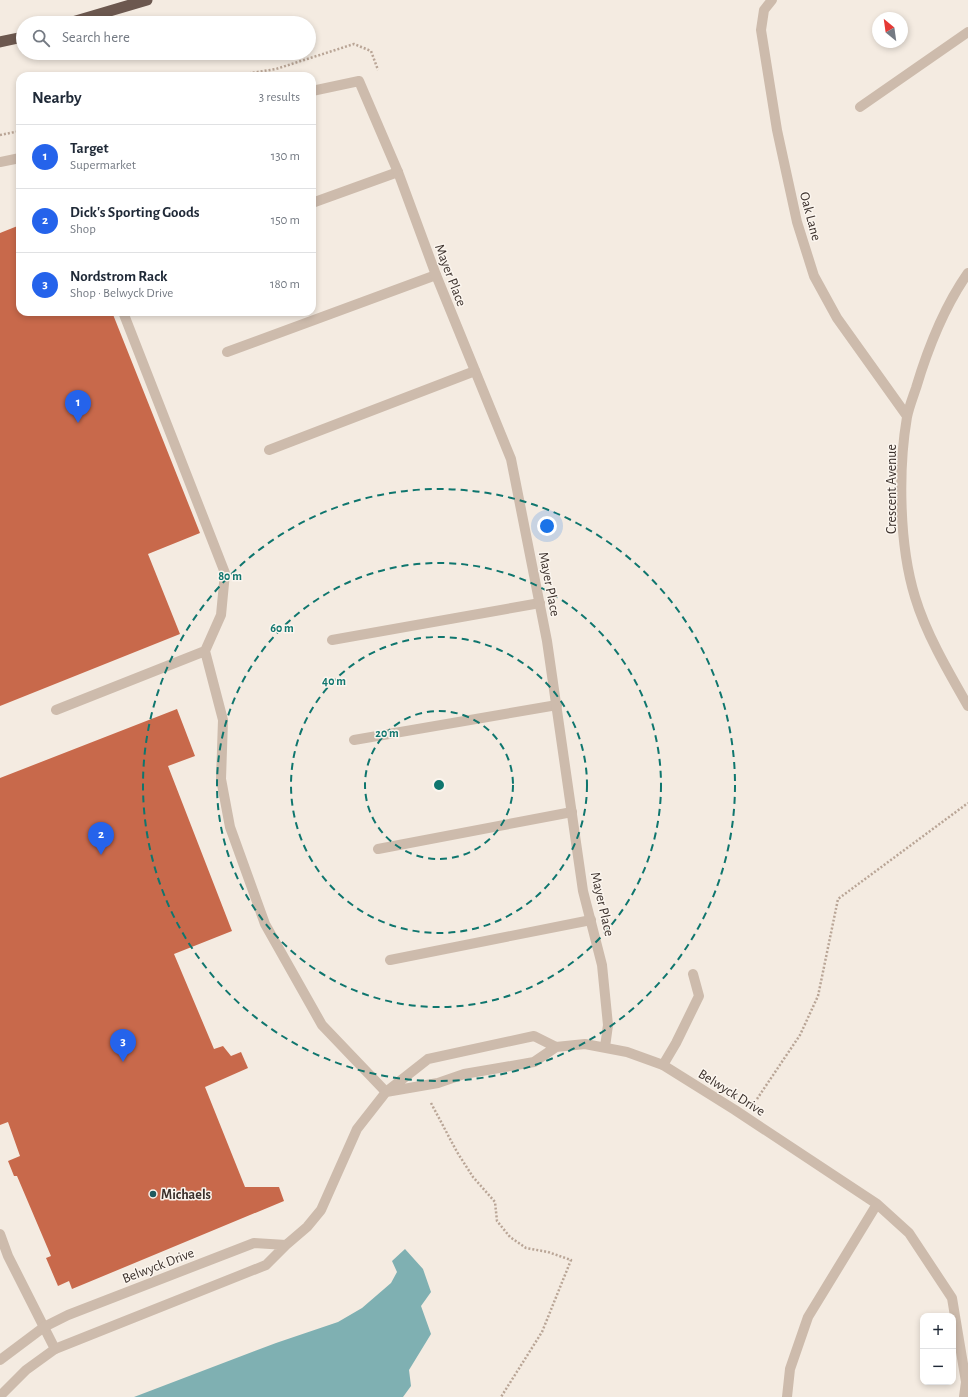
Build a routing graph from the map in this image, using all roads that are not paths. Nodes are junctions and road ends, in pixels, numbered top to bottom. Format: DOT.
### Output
graph roads {
  1 [pos="147,0"];
  2 [pos="772,0"];
  3 [pos="93,16"];
  4 [pos="968,32"];
  5 [pos="16,39"];
  6 [pos="0,42"];
  7 [pos="316,90"];
  8 [pos="860,107"];
  9 [pos="16,159"];
  10 [pos="0,162"];
  11 [pos="398,172"];
  12 [pos="316,203"];
  13 [pos="968,273"];
  14 [pos="436,275"];
  15 [pos="125,316"];
  16 [pos="227,352"];
  17 [pos="475,371"];
  18 [pos="907,416"];
  19 [pos="269,450"];
  20 [pos="540,603"];
  21 [pos="332,640"];
  22 [pos="206,650"];
  23 [pos="556,705"];
  24 [pos="968,706"];
  25 [pos="56,710"];
  26 [pos="354,740"];
  27 [pos="572,812"];
  28 [pos="378,849"];
  29 [pos="591,920"];
  30 [pos="390,960"];
  31 [pos="693,974"];
  32 [pos="556,1047"];
  33 [pos="605,1047"];
  34 [pos="663,1065"];
  35 [pos="386,1092"];
  36 [pos="877,1204"];
  37 [pos="0,1234"];
  38 [pos="286,1245"];
  39 [pos="4,1257"];
  40 [pos="44,1327"];
  41 [pos="55,1348"];
  42 [pos="0,1360"];
  43 [pos="0,1396"];
  44 [pos="787,1397"];
  45 [pos="964,1397"];
  1 -- 3 [label="highway"];
  2 -- 18 [label="street, Oak Lane"];
  4 -- 8 [label="street"];
  5 -- 6 [label="highway"];
  7 -- 11 [label="street, Mayer Place"];
  9 -- 10 [label="street"];
  11 -- 12 [label="street"];
  11 -- 14 [label="street, Mayer Place"];
  13 -- 18 [label="street, Crescent Avenue"];
  14 -- 16 [label="street"];
  14 -- 17 [label="street, Mayer Place"];
  15 -- 22 [label="street"];
  17 -- 19 [label="street"];
  17 -- 20 [label="street, Mayer Place"];
  18 -- 24 [label="street, Crescent Avenue"];
  20 -- 21 [label="street"];
  20 -- 23 [label="street, Mayer Place"];
  22 -- 25 [label="street"];
  22 -- 35 [label="street"];
  23 -- 26 [label="street"];
  23 -- 27 [label="street, Mayer Place"];
  27 -- 28 [label="street"];
  27 -- 29 [label="street, Mayer Place"];
  29 -- 30 [label="street"];
  29 -- 33 [label="street, Mayer Place"];
  31 -- 34 [label="street"];
  32 -- 33 [label="street, Belwyck Drive"];
  32 -- 35 [label="street, Belwyck Drive"];
  32 -- 35 [label="street"];
  33 -- 34 [label="street, Belwyck Drive"];
  34 -- 36 [label="street, Belwyck Drive"];
  35 -- 38 [label="street"];
  36 -- 44 [label="street"];
  36 -- 45 [label="street, Belwyck Drive"];
  37 -- 39 [label="street"];
  38 -- 40 [label="street, Belwyck Drive"];
  38 -- 41 [label="street"];
  39 -- 40 [label="street"];
  40 -- 41 [label="street"];
  40 -- 42 [label="street, Belwyck Drive"];
  41 -- 43 [label="street"];
}
